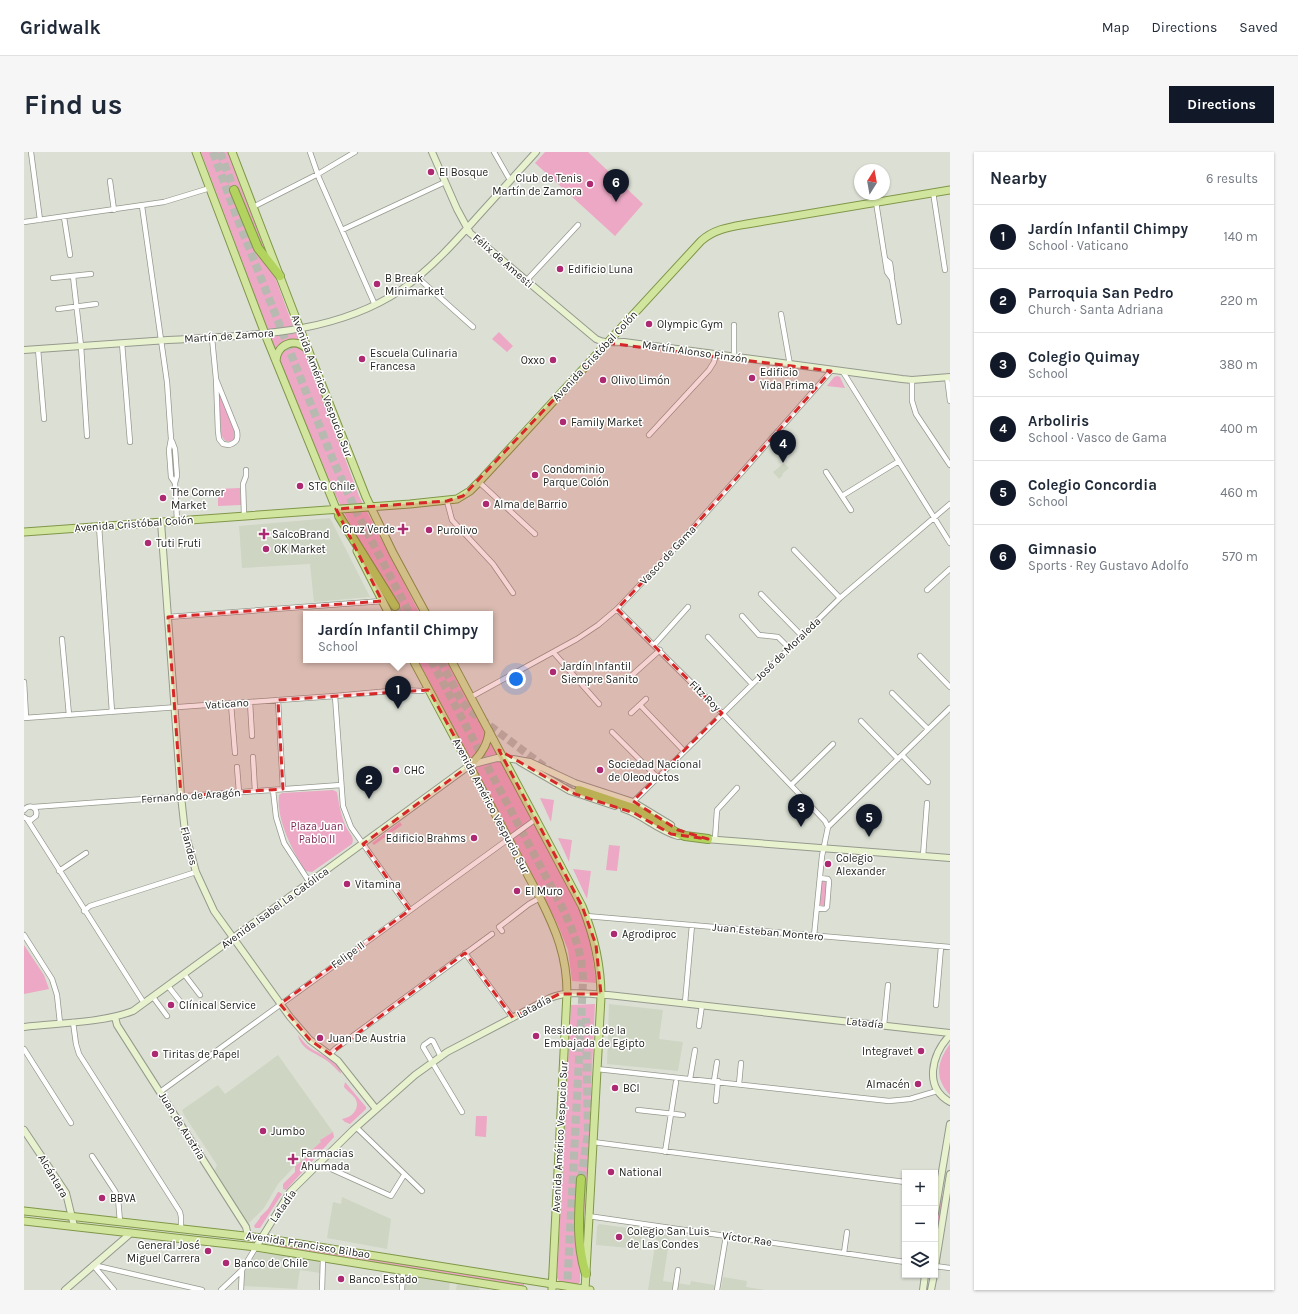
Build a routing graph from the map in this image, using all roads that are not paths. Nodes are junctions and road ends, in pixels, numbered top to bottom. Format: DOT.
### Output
graph roads {
  1 [pos="31,152"];
  2 [pos="196,152"];
  3 [pos="232,152"];
  4 [pos="310,152"];
  5 [pos="355,152"];
  6 [pos="432,152"];
  7 [pos="494,152"];
  8 [pos="536,152"];
  9 [pos="318,174"];
  10 [pos="510,180"];
  11 [pos="110,181"];
  12 [pos="445,182"];
  13 [pos="210,188"];
  14 [pos="234,190"];
  15 [pos="950,190"];
  16 [pos="933,192"];
  17 [pos="876,202"];
  18 [pos="142,206"];
  19 [pos="253,207"];
  20 [pos="114,210"];
  21 [pos="64,217"];
  22 [pos="40,220"];
  23 [pos="24,222"];
  24 [pos="578,225"];
  25 [pos="467,229"];
  26 [pos="342,230"];
  27 [pos="70,256"];
  28 [pos="945,270"];
  29 [pos="91,274"];
  30 [pos="73,276"];
  31 [pos="280,276"];
  32 [pos="417,277"];
  33 [pos="53,278"];
  34 [pos="526,281"];
  35 [pos="96,304"];
  36 [pos="375,305"];
  37 [pos="76,306"];
  38 [pos="58,309"];
  39 [pos="781,314"];
  40 [pos="899,322"];
  41 [pos="734,325"];
  42 [pos="473,327"];
  43 [pos="300,330"];
  44 [pos="265,333"];
  45 [pos="212,338"];
  46 [pos="161,341"];
  47 [pos="122,343"];
  48 [pos="607,343"];
  49 [pos="81,346"];
  50 [pos="38,349"];
  51 [pos="24,350"];
  52 [pos="309,353"];
  53 [pos="716,354"];
  54 [pos="734,357"];
  55 [pos="276,361"];
  56 [pos="790,365"];
  57 [pos="831,371"];
  58 [pos="843,372"];
  59 [pos="948,377"];
  60 [pos="216,379"];
  61 [pos="912,380"];
  62 [pos="950,400"];
  63 [pos="44,419"];
  64 [pos="649,435"];
  65 [pos="87,436"];
  66 [pos="130,442"];
  67 [pos="899,461"];
  68 [pos="950,465"];
  69 [pos="246,470"];
  70 [pos="826,472"];
  71 [pos="480,482"];
  72 [pos="842,496"];
  73 [pos="447,501"];
  74 [pos="950,504"];
  75 [pos="370,506"];
  76 [pos="850,510"];
  77 [pos="337,513"];
  78 [pos="244,515"];
  79 [pos="934,518"];
  80 [pos="177,520"];
  81 [pos="161,522"];
  82 [pos="99,526"];
  83 [pos="24,532"];
  84 [pos="536,534"];
  85 [pos="950,543"];
  86 [pos="794,550"];
  87 [pos="950,570"];
  88 [pos="927,590"];
  89 [pos="513,593"];
  90 [pos="760,594"];
  91 [pos="840,598"];
  92 [pos="383,601"];
  93 [pos="395,606"];
  94 [pos="688,607"];
  95 [pos="617,609"];
  96 [pos="388,611"];
  97 [pos="424,611"];
  98 [pos="742,616"];
  99 [pos="168,617"];
  100 [pos="802,636"];
  101 [pos="708,638"];
  102 [pos="62,639"];
  103 [pos="654,645"];
  104 [pos="789,648"];
  105 [pos="660,650"];
  106 [pos="554,653"];
  107 [pos="920,656"];
  108 [pos="415,663"];
  109 [pos="453,663"];
  110 [pos="630,677"];
  111 [pos="24,682"];
  112 [pos="752,684"];
  113 [pos="950,687"];
  114 [pos="429,689"];
  115 [pos="892,693"];
  116 [pos="335,696"];
  117 [pos="471,697"];
  118 [pos="646,699"];
  119 [pos="278,700"];
  120 [pos="250,702"];
  121 [pos="231,704"];
  122 [pos="599,704"];
  123 [pos="640,705"];
  124 [pos="174,708"];
  125 [pos="950,708"];
  126 [pos="112,712"];
  127 [pos="631,713"];
  128 [pos="722,713"];
  129 [pos="69,715"];
  130 [pos="25,717"];
  131 [pos="861,721"];
  132 [pos="928,730"];
  133 [pos="489,731"];
  134 [pos="612,732"];
  135 [pos="252,736"];
  136 [pos="833,744"];
  137 [pos="684,751"];
  138 [pos="235,753"];
  139 [pos="253,757"];
  140 [pos="900,757"];
  141 [pos="504,758"];
  142 [pos="514,759"];
  143 [pos="470,765"];
  144 [pos="237,767"];
  145 [pos="657,777"];
  146 [pos="928,782"];
  147 [pos="341,785"];
  148 [pos="791,785"];
  149 [pos="737,788"];
  150 [pos="283,789"];
  151 [pos="273,790"];
  152 [pos="579,790"];
  153 [pos="255,791"];
  154 [pos="239,792"];
  155 [pos="181,796"];
  156 [pos="633,802"];
  157 [pos="927,803"];
  158 [pos="24,809"];
  159 [pos="34,809"];
  160 [pos="28,819"];
  161 [pos="536,819"];
  162 [pos="828,827"];
  163 [pos="509,838"];
  164 [pos="712,839"];
  165 [pos="363,844"];
  166 [pos="823,848"];
  167 [pos="86,853"];
  168 [pos="923,856"];
  169 [pos="950,858"];
  170 [pos="59,871"];
  171 [pos="196,872"];
  172 [pos="820,878"];
  173 [pos="310,883"];
  174 [pos="540,898"];
  175 [pos="817,908"];
  176 [pos="84,910"];
  177 [pos="410,910"];
  178 [pos="586,916"];
  179 [pos="692,925"];
  180 [pos="502,931"];
  181 [pos="492,934"];
  182 [pos="24,935"];
  183 [pos="814,936"];
  184 [pos="233,939"];
  185 [pos="941,947"];
  186 [pos="950,947"];
  187 [pos="465,953"];
  188 [pos="184,974"];
  189 [pos="888,985"];
  190 [pos="168,986"];
  191 [pos="567,993"];
  192 [pos="601,994"];
  193 [pos="200,995"];
  194 [pos="153,997"];
  195 [pos="144,1003"];
  196 [pos="280,1004"];
  197 [pos="685,1004"];
  198 [pos="183,1005"];
  199 [pos="702,1005"];
  200 [pos="936,1005"];
  201 [pos="167,1016"];
  202 [pos="115,1017"];
  203 [pos="513,1018"];
  204 [pos="73,1022"];
  205 [pos="60,1023"];
  206 [pos="884,1025"];
  207 [pos="699,1026"];
  208 [pos="24,1027"];
  209 [pos="950,1034"];
  210 [pos="24,1049"];
  211 [pos="695,1050"];
  212 [pos="330,1054"];
  213 [pos="441,1057"];
  214 [pos="433,1062"];
  215 [pos="717,1062"];
  216 [pos="741,1063"];
  217 [pos="597,1069"];
  218 [pos="690,1079"];
  219 [pos="716,1081"];
  220 [pos="676,1082"];
  221 [pos="739,1084"];
  222 [pos="937,1090"];
  223 [pos="160,1092"];
  224 [pos="716,1101"];
  225 [pos="950,1102"];
  226 [pos="376,1109"];
  227 [pos="638,1110"];
  228 [pos="462,1112"];
  229 [pos="671,1113"];
  230 [pos="683,1115"];
  231 [pos="71,1123"];
  232 [pos="950,1124"];
  233 [pos="356,1127"];
  234 [pos="24,1130"];
  235 [pos="593,1142"];
  236 [pos="664,1152"];
  237 [pos="92,1156"];
  238 [pos="318,1163"];
  239 [pos="950,1174"];
  240 [pos="404,1175"];
  241 [pos="581,1179"];
  242 [pos="902,1182"];
  243 [pos="938,1182"];
  244 [pos="938,1187"];
  245 [pos="949,1188"];
  246 [pos="422,1191"];
  247 [pos="24,1211"];
  248 [pos="72,1216"];
  249 [pos="588,1216"];
  250 [pos="24,1221"];
  251 [pos="120,1222"];
  252 [pos="144,1225"];
  253 [pos="74,1226"];
  254 [pos="182,1228"];
  255 [pos="847,1232"];
  256 [pos="131,1233"];
  257 [pos="248,1236"];
  258 [pos="726,1236"];
  259 [pos="262,1238"];
  260 [pos="235,1244"];
  261 [pos="256,1247"];
  262 [pos="938,1249"];
  263 [pos="844,1253"];
  264 [pos="323,1258"];
  265 [pos="902,1262"];
  266 [pos="94,1265"];
  267 [pos="938,1266"];
  268 [pos="950,1268"];
  269 [pos="242,1270"];
  270 [pos="678,1270"];
  271 [pos="403,1271"];
  272 [pos="586,1274"];
  273 [pos="924,1278"];
  274 [pos="933,1278"];
  275 [pos="483,1287"];
  276 [pos="552,1287"];
  277 [pos="64,1290"];
  278 [pos="114,1290"];
  279 [pos="202,1290"];
  280 [pos="221,1290"];
  281 [pos="241,1290"];
  282 [pos="322,1290"];
  283 [pos="402,1290"];
  284 [pos="523,1290"];
  285 [pos="587,1290"];
  286 [pos="675,1290"];
  287 [pos="718,1290"];
  288 [pos="922,1290"];
  289 [pos="931,1290"];
  1 -- 22 [label="street"];
  2 -- 13 [label="main road"];
  3 -- 19 [label="main road, Avenida Américo Vespucio Sur"];
  4 -- 9 [label="street"];
  5 -- 9 [label="street"];
  6 -- 12 [label="street, Félix de Amesti"];
  7 -- 10 [label="street"];
  8 -- 10 [label="street, Martín de Zamora"];
  9 -- 19 [label="street"];
  9 -- 26 [label="street"];
  10 -- 25 [label="street, Martín de Zamora"];
  11 -- 20 [label="street"];
  12 -- 25 [label="street, Félix de Amesti"];
  12 -- 26 [label="street"];
  13 -- 18 [label="street"];
  13 -- 44 [label="main road"];
  14 -- 31 [label="highway"];
  15 -- 16 [label="main road, Avenida Cristóbal Colón"];
  16 -- 17 [label="main road, Avenida Cristóbal Colón"];
  16 -- 28 [label="street"];
  17 -- 40 [label="street"];
  17 -- 48 [label="main road, Avenida Cristóbal Colón"];
  18 -- 20 [label="street"];
  18 -- 46 [label="street"];
  19 -- 31 [label="main road, Avenida Américo Vespucio Sur"];
  20 -- 21 [label="street"];
  21 -- 22 [label="street"];
  21 -- 27 [label="street"];
  22 -- 23 [label="street"];
  24 -- 34 [label="street"];
  25 -- 32 [label="street, Martín de Zamora"];
  25 -- 34 [label="street, Félix de Amesti"];
  26 -- 36 [label="street"];
  29 -- 30 [label="street"];
  30 -- 33 [label="street"];
  30 -- 37 [label="street"];
  31 -- 43 [label="main road, Avenida Américo Vespucio Sur"];
  32 -- 36 [label="street, Martín de Zamora"];
  32 -- 42 [label="street"];
  34 -- 48 [label="street, Félix de Amesti"];
  35 -- 37 [label="street"];
  36 -- 43 [label="street, Martín de Zamora"];
  37 -- 38 [label="street"];
  37 -- 49 [label="street"];
  39 -- 56 [label="street"];
  41 -- 54 [label="street"];
  43 -- 44 [label="street, Martín de Zamora"];
  43 -- 52 [label="main road, Avenida Américo Vespucio Sur"];
  44 -- 45 [label="street, Martín de Zamora"];
  44 -- 55 [label="main road"];
  45 -- 46 [label="street, Martín de Zamora"];
  45 -- 60 [label="street"];
  46 -- 47 [label="street, Martín de Zamora"];
  46 -- 80 [label="street"];
  47 -- 49 [label="street, Martín de Zamora"];
  47 -- 66 [label="street"];
  48 -- 53 [label="street, Martín Alonso Pinzón"];
  48 -- 71 [label="main road, Avenida Cristóbal Colón"];
  49 -- 50 [label="street, Martín de Zamora"];
  49 -- 65 [label="street"];
  50 -- 51 [label="street, Martín de Zamora"];
  50 -- 63 [label="street"];
  52 -- 55 [label="main road"];
  52 -- 75 [label="main road, Avenida Américo Vespucio Sur"];
  53 -- 54 [label="street, Martín Alonso Pinzón"];
  53 -- 64 [label="street"];
  54 -- 56 [label="street, Martín Alonso Pinzón"];
  55 -- 77 [label="main road"];
  56 -- 57 [label="street, Martín Alonso Pinzón"];
  57 -- 58 [label="street, Martín Alonso Pinzón"];
  57 -- 95 [label="street, Vasco de Gama"];
  58 -- 61 [label="street, Martín Alonso Pinzón"];
  58 -- 67 [label="street"];
  59 -- 61 [label="street, Martín Alonso Pinzón"];
  59 -- 62 [label="street"];
  60 -- 60 [label="street"];
  61 -- 68 [label="street"];
  67 -- 72 [label="street"];
  67 -- 79 [label="street"];
  69 -- 78 [label="street"];
  70 -- 72 [label="street"];
  71 -- 73 [label="main road, Avenida Cristóbal Colón"];
  71 -- 84 [label="street"];
  72 -- 76 [label="street"];
  73 -- 75 [label="main road, Avenida Cristóbal Colón"];
  73 -- 89 [label="street"];
  74 -- 79 [label="street, José de Moraleda"];
  75 -- 77 [label="main road, Avenida Cristóbal Colón"];
  75 -- 97 [label="main road, Avenida Américo Vespucio Sur"];
  77 -- 78 [label="main road, Avenida Cristóbal Colón"];
  77 -- 92 [label="main road"];
  77 -- 93 [label="highway"];
  78 -- 80 [label="main road, Avenida Cristóbal Colón"];
  79 -- 85 [label="street"];
  79 -- 91 [label="street, José de Moraleda"];
  80 -- 81 [label="main road, Avenida Cristóbal Colón"];
  81 -- 82 [label="main road, Avenida Cristóbal Colón"];
  81 -- 99 [label="street, Flandes"];
  82 -- 83 [label="main road, Avenida Cristóbal Colón"];
  82 -- 126 [label="street"];
  86 -- 91 [label="street"];
  87 -- 88 [label="street"];
  90 -- 100 [label="street"];
  91 -- 100 [label="street, José de Moraleda"];
  92 -- 96 [label="main road"];
  92 -- 99 [label="street"];
  94 -- 103 [label="street"];
  95 -- 103 [label="street, Fitz Roy"];
  95 -- 106 [label="street, Vasco de Gama"];
  98 -- 104 [label="street"];
  99 -- 124 [label="street, Flandes"];
  100 -- 104 [label="street, José de Moraleda"];
  101 -- 112 [label="street"];
  102 -- 129 [label="street"];
  103 -- 105 [label="street, Fitz Roy"];
  104 -- 112 [label="street, José de Moraleda"];
  105 -- 110 [label="street"];
  105 -- 128 [label="street, Fitz Roy"];
  106 -- 117 [label="street, Vasco de Gama"];
  106 -- 122 [label="street"];
  107 -- 113 [label="street"];
  108 -- 114 [label="main road, Avenida Américo Vespucio Sur"];
  109 -- 117 [label="main road"];
  111 -- 130 [label="street"];
  112 -- 128 [label="street, José de Moraleda"];
  114 -- 116 [label="street, Vaticano"];
  114 -- 143 [label="main road, Avenida Américo Vespucio Sur"];
  115 -- 132 [label="street"];
  116 -- 119 [label="street, Vaticano"];
  116 -- 147 [label="street"];
  117 -- 133 [label="main road"];
  118 -- 123 [label="street"];
  119 -- 120 [label="street, Vaticano"];
  119 -- 150 [label="street"];
  120 -- 121 [label="street, Vaticano"];
  120 -- 135 [label="street"];
  121 -- 124 [label="street, Vaticano"];
  121 -- 138 [label="street"];
  123 -- 127 [label="street"];
  123 -- 137 [label="street"];
  124 -- 126 [label="street, Vaticano"];
  124 -- 155 [label="street, Flandes"];
  125 -- 132 [label="street"];
  126 -- 129 [label="street, Vaticano"];
  128 -- 137 [label="street, José de Moraleda"];
  128 -- 148 [label="street, Fitz Roy"];
  129 -- 130 [label="street, Vaticano"];
  131 -- 140 [label="street"];
  132 -- 140 [label="street"];
  133 -- 141 [label="main road"];
  133 -- 143 [label="main road"];
  134 -- 145 [label="street"];
  136 -- 148 [label="street"];
  137 -- 145 [label="street, José de Moraleda"];
  139 -- 153 [label="street"];
  140 -- 146 [label="street"];
  140 -- 162 [label="street"];
  141 -- 142 [label="street, Avenida Isabel La Católica"];
  141 -- 143 [label="street, Avenida Isabel La Católica"];
  141 -- 161 [label="main road"];
  142 -- 156 [label="street, Avenida Isabel La Católica"];
  142 -- 164 [label="street, Avenida Isabel La Católica"];
  143 -- 163 [label="main road, Avenida Américo Vespucio Sur"];
  143 -- 165 [label="street, Avenida Isabel La Católica"];
  144 -- 154 [label="street"];
  145 -- 156 [label="street, José de Moraleda"];
  147 -- 150 [label="street, Fernando de Aragón"];
  147 -- 165 [label="street"];
  148 -- 162 [label="street, Fitz Roy"];
  149 -- 164 [label="street"];
  150 -- 151 [label="street, Fernando de Aragón"];
  151 -- 153 [label="street, Fernando de Aragón"];
  151 -- 173 [label="street"];
  152 -- 164 [label="highway"];
  153 -- 154 [label="street, Fernando de Aragón"];
  154 -- 155 [label="street, Fernando de Aragón"];
  155 -- 159 [label="street, Fernando de Aragón"];
  155 -- 171 [label="street, Flandes"];
  156 -- 164 [label="street, Avenida Isabel La Católica"];
  157 -- 168 [label="street"];
  158 -- 159 [label="street"];
  159 -- 160 [label="street, Fernando de Aragón"];
  160 -- 170 [label="street"];
  161 -- 163 [label="street, Felipe II"];
  161 -- 178 [label="main road"];
  162 -- 166 [label="street"];
  163 -- 174 [label="main road, Avenida Américo Vespucio Sur"];
  163 -- 177 [label="street, Felipe II"];
  164 -- 166 [label="street, Avenida Isabel La Católica"];
  165 -- 173 [label="street, Avenida Isabel La Católica"];
  165 -- 177 [label="street"];
  166 -- 168 [label="street, Avenida Isabel La Católica"];
  166 -- 172 [label="street"];
  167 -- 170 [label="street"];
  168 -- 169 [label="street, Avenida Isabel La Católica"];
  170 -- 176 [label="street"];
  171 -- 176 [label="street"];
  171 -- 184 [label="street, Flandes"];
  172 -- 175 [label="street"];
  172 -- 175 [label="street"];
  173 -- 184 [label="street, Avenida Isabel La Católica"];
  174 -- 180 [label="street"];
  174 -- 191 [label="main road, Avenida Américo Vespucio Sur"];
  175 -- 183 [label="street"];
  176 -- 195 [label="street"];
  177 -- 196 [label="street, Felipe II"];
  178 -- 179 [label="street, Juan Esteban Montero"];
  178 -- 192 [label="main road"];
  179 -- 183 [label="street, Juan Esteban Montero"];
  179 -- 197 [label="street"];
  181 -- 187 [label="street"];
  182 -- 205 [label="street"];
  183 -- 185 [label="street, Juan Esteban Montero"];
  184 -- 188 [label="street, Avenida Isabel La Católica"];
  184 -- 196 [label="street, Flandes"];
  185 -- 186 [label="street, Juan Esteban Montero"];
  185 -- 200 [label="street"];
  187 -- 203 [label="street"];
  187 -- 212 [label="street"];
  188 -- 190 [label="street, Avenida Isabel La Católica"];
  188 -- 193 [label="street"];
  189 -- 206 [label="street"];
  190 -- 194 [label="street, Avenida Isabel La Católica"];
  190 -- 198 [label="street"];
  191 -- 192 [label="street, Latadía"];
  191 -- 203 [label="street, Latadía"];
  191 -- 276 [label="main road, Avenida Américo Vespucio Sur"];
  192 -- 197 [label="street, Latadía"];
  192 -- 217 [label="main road"];
  194 -- 195 [label="street, Avenida Isabel La Católica"];
  194 -- 201 [label="street"];
  195 -- 202 [label="street, Avenida Isabel La Católica"];
  196 -- 212 [label="street, Flandes"];
  196 -- 223 [label="street, Felipe II"];
  197 -- 199 [label="street, Latadía"];
  199 -- 206 [label="street, Latadía"];
  199 -- 207 [label="street"];
  202 -- 204 [label="street, Avenida Isabel La Católica"];
  202 -- 223 [label="street, Juan de Austria"];
  203 -- 213 [label="street, Latadía"];
  204 -- 205 [label="street, Avenida Isabel La Católica"];
  204 -- 254 [label="street"];
  205 -- 208 [label="street, Avenida Isabel La Católica"];
  206 -- 209 [label="street, Latadía"];
  209 -- 222 [label="street"];
  210 -- 231 [label="street"];
  211 -- 218 [label="street"];
  212 -- 226 [label="street, Flandes"];
  213 -- 214 [label="street, Latadía"];
  213 -- 214 [label="street"];
  214 -- 226 [label="street, Latadía"];
  214 -- 228 [label="street"];
  215 -- 219 [label="street"];
  216 -- 221 [label="street"];
  217 -- 218 [label="street"];
  217 -- 235 [label="main road"];
  218 -- 219 [label="street"];
  219 -- 221 [label="street"];
  219 -- 224 [label="street"];
  220 -- 229 [label="street"];
  221 -- 222 [label="street"];
  222 -- 225 [label="street"];
  223 -- 257 [label="street, Juan de Austria"];
  226 -- 233 [label="street, Latadía"];
  227 -- 229 [label="street"];
  229 -- 230 [label="street"];
  229 -- 236 [label="street"];
  232 -- 243 [label="street"];
  233 -- 238 [label="street, Latadía"];
  233 -- 240 [label="street"];
  234 -- 248 [label="street, Alcántara"];
  235 -- 236 [label="street"];
  235 -- 249 [label="main road"];
  236 -- 242 [label="street"];
  237 -- 251 [label="street"];
  238 -- 240 [label="street"];
  238 -- 259 [label="street, Latadía"];
  239 -- 245 [label="street"];
  240 -- 246 [label="street"];
  241 -- 272 [label="highway"];
  244 -- 245 [label="street"];
  245 -- 262 [label="street"];
  247 -- 248 [label="main road, Avenida Francisco Bilbao"];
  248 -- 251 [label="main road, Avenida Francisco Bilbao"];
  248 -- 253 [label="street, Alcántara"];
  249 -- 258 [label="street, Víctor Rae"];
  249 -- 272 [label="main road"];
  250 -- 253 [label="main road, Avenida Francisco Bilbao"];
  251 -- 252 [label="main road, Avenida Francisco Bilbao"];
  252 -- 254 [label="main road, Avenida Francisco Bilbao"];
  252 -- 256 [label="main road"];
  253 -- 256 [label="main road, Avenida Francisco Bilbao"];
  254 -- 257 [label="main road, Avenida Francisco Bilbao"];
  255 -- 263 [label="street"];
  256 -- 260 [label="main road, Avenida Francisco Bilbao"];
  256 -- 266 [label="street"];
  257 -- 259 [label="main road, Avenida Francisco Bilbao"];
  257 -- 260 [label="main road"];
  258 -- 263 [label="street, Víctor Rae"];
  258 -- 287 [label="street"];
  259 -- 261 [label="street, Latadía"];
  259 -- 276 [label="main road, Avenida Francisco Bilbao"];
  260 -- 261 [label="main road, Avenida Francisco Bilbao"];
  261 -- 264 [label="main road, Avenida Francisco Bilbao"];
  261 -- 269 [label="street"];
  263 -- 265 [label="street, Víctor Rae"];
  264 -- 271 [label="main road, Avenida Francisco Bilbao"];
  264 -- 282 [label="street"];
  266 -- 277 [label="street"];
  266 -- 278 [label="street"];
  266 -- 279 [label="street"];
  267 -- 268 [label="street"];
  269 -- 280 [label="street"];
  269 -- 281 [label="street"];
  270 -- 286 [label="street"];
  271 -- 275 [label="main road, Avenida Francisco Bilbao"];
  271 -- 283 [label="street"];
  272 -- 285 [label="main road"];
  273 -- 288 [label="street"];
  274 -- 289 [label="street"];
  275 -- 284 [label="main road, Avenida Francisco Bilbao"];
  276 -- 285 [label="main road, Avenida Francisco Bilbao"];
}
